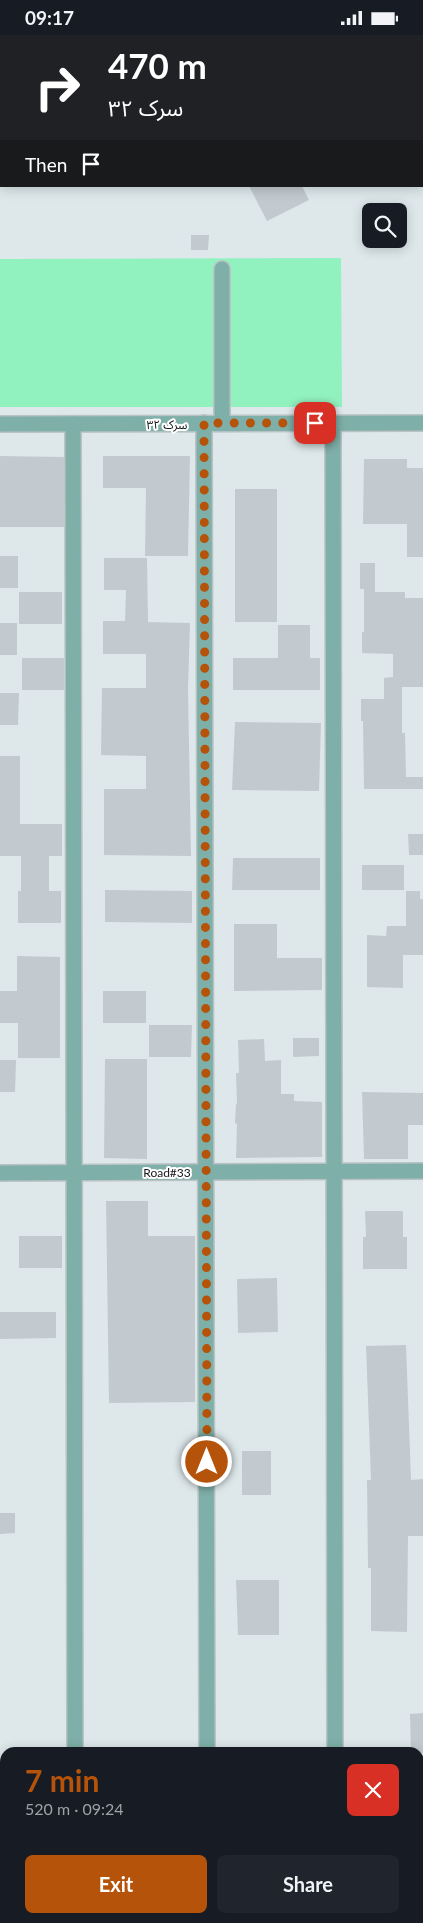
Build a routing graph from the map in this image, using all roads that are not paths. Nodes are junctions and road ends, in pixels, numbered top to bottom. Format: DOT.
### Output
graph roads {
  1 [pos="222,269"];
  2 [pos="204,423"];
  3 [pos="222,423"];
  4 [pos="333,423"];
  5 [pos="423,423"];
  6 [pos="0,424"];
  7 [pos="73,424"];
  8 [pos="334,1171"];
  9 [pos="423,1171"];
  10 [pos="75,1172"];
  11 [pos="207,1172"];
  12 [pos="0,1173"];
  13 [pos="75,1747"];
  14 [pos="208,1747"];
  15 [pos="335,1747"];
  1 -- 3 [label="street"];
  2 -- 3 [label="street, سرک ۳۲"];
  2 -- 7 [label="street, سرک ۳۲"];
  2 -- 11 [label="street"];
  3 -- 4 [label="street, سرک ۳۲"];
  4 -- 5 [label="street, سرک ۳۲"];
  4 -- 8 [label="street"];
  6 -- 7 [label="street, سرک ۳۲"];
  7 -- 10 [label="street"];
  8 -- 9 [label="street, Road#33"];
  8 -- 11 [label="street, Road#33"];
  8 -- 15 [label="street"];
  10 -- 11 [label="street, Road#33"];
  10 -- 12 [label="street, Road#33"];
  10 -- 13 [label="street"];
  11 -- 14 [label="street"];
}
